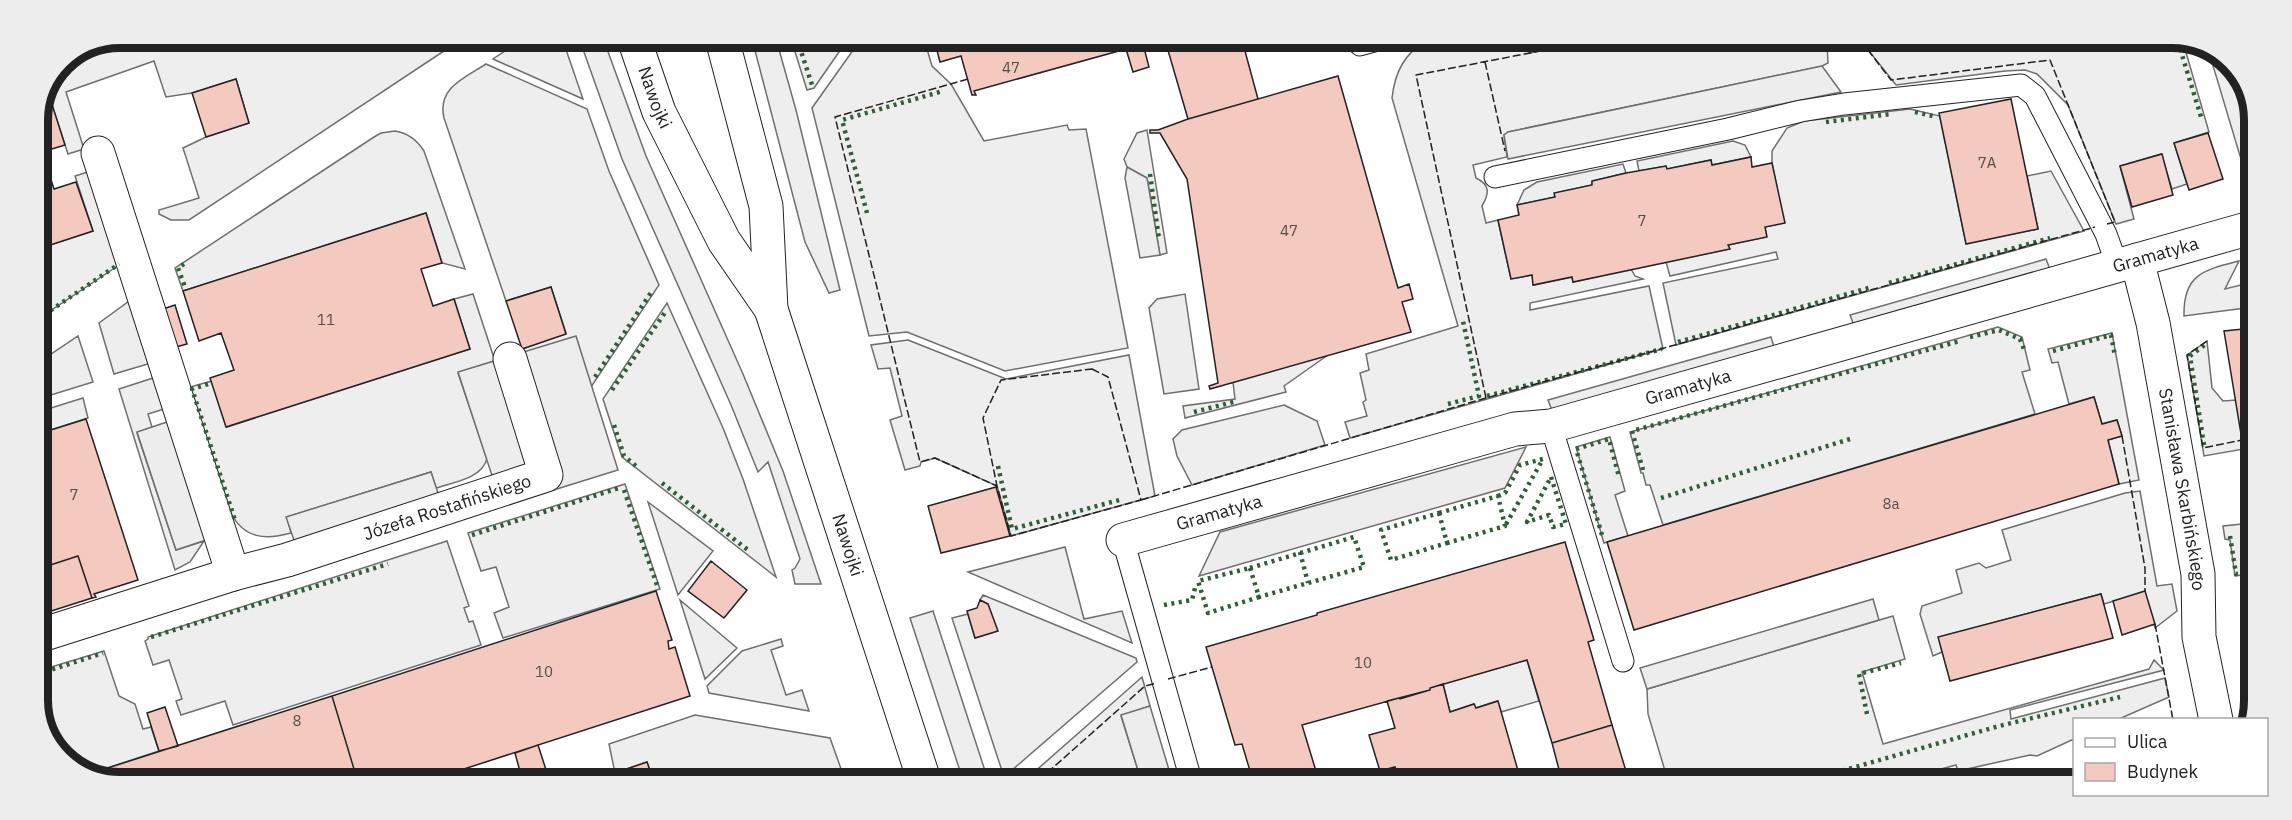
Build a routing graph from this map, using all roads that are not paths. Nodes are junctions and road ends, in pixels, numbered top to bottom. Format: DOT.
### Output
graph roads {
  1 [pos="637,48"];
  2 [pos="724,48"];
  3 [pos="99,153"];
  4 [pos="1495,177"];
  5 [pos="2244,229"];
  6 [pos="2127,262"];
  7 [pos="771,309"];
  8 [pos="510,359"];
  9 [pos="1551,426"];
  10 [pos="1123,540"];
  11 [pos="233,574"];
  12 [pos="48,633"];
  13 [pos="1623,661"];
  14 [pos="2216,718"];
  15 [pos="921,772"];
  16 [pos="1189,772"];
  1 -- 7 [label="street, Nawojki"];
  2 -- 7 [label="street, Nawojki"];
  3 -- 11 [label="street"];
  4 -- 6 [label="lane"];
  5 -- 6 [label="street, Gramatyka"];
  6 -- 9 [label="street, Gramatyka"];
  6 -- 14 [label="street, Stanisława Skarbińskiego"];
  7 -- 15 [label="street, Nawojki"];
  8 -- 11 [label="street, Józefa Rostafińskiego"];
  9 -- 10 [label="street, Gramatyka"];
  9 -- 13 [label="lane"];
  10 -- 16 [label="lane"];
  11 -- 12 [label="street, Józefa Rostafińskiego"];
}
